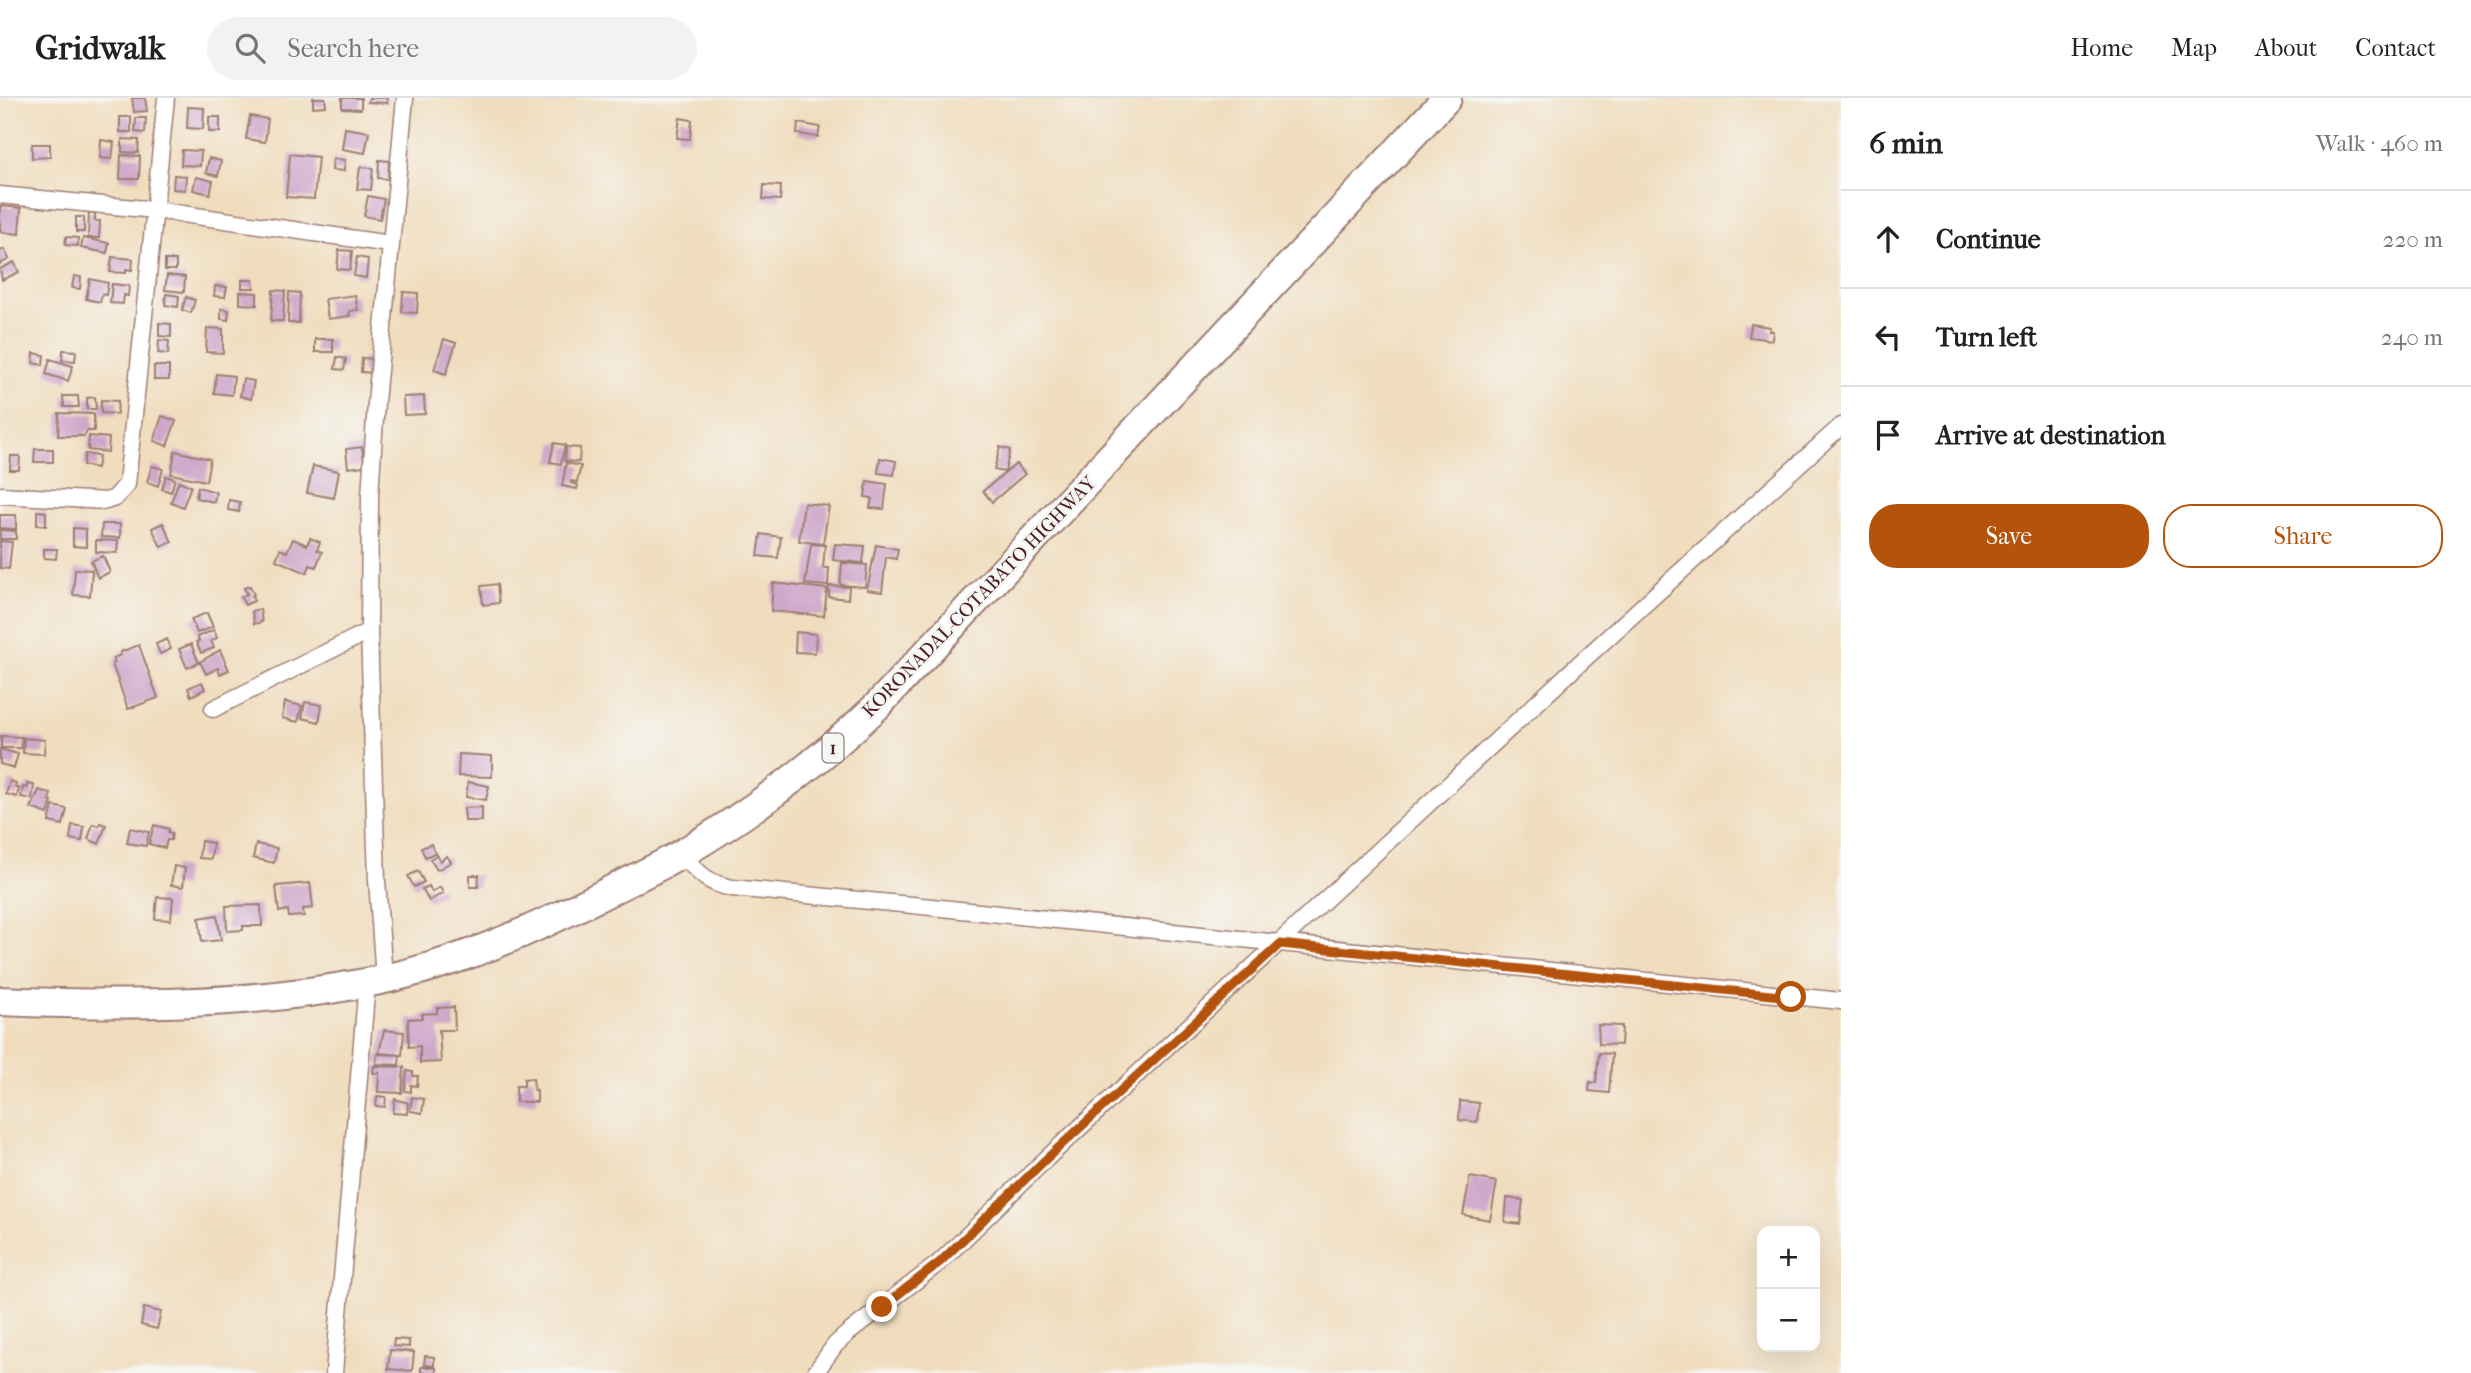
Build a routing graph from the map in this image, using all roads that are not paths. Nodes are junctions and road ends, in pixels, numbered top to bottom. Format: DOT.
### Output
graph roads {
  1 [pos="166,98"];
  2 [pos="405,98"];
  3 [pos="1447,98"];
  4 [pos="0,195"];
  5 [pos="155,210"];
  6 [pos="390,244"];
  7 [pos="1841,426"];
  8 [pos="0,495"];
  9 [pos="369,631"];
  10 [pos="213,709"];
  11 [pos="681,854"];
  12 [pos="1280,944"];
  13 [pos="375,981"];
  14 [pos="0,1001"];
  15 [pos="1841,1001"];
  16 [pos="334,1373"];
  17 [pos="815,1373"];
  1 -- 5 [label="street"];
  2 -- 6 [label="street"];
  3 -- 11 [label="highway, KORONADAL-COTABATO HIGHWAY / 1"];
  4 -- 5 [label="street"];
  5 -- 6 [label="street"];
  5 -- 8 [label="street"];
  6 -- 9 [label="street"];
  7 -- 12 [label="street"];
  9 -- 10 [label="street"];
  9 -- 13 [label="street"];
  11 -- 12 [label="street"];
  11 -- 13 [label="highway, KORONADAL-COTABATO HIGHWAY / 1"];
  12 -- 15 [label="street"];
  12 -- 17 [label="street"];
  13 -- 14 [label="highway, KORONADAL-COTABATO HIGHWAY / 1"];
  13 -- 16 [label="street"];
}
